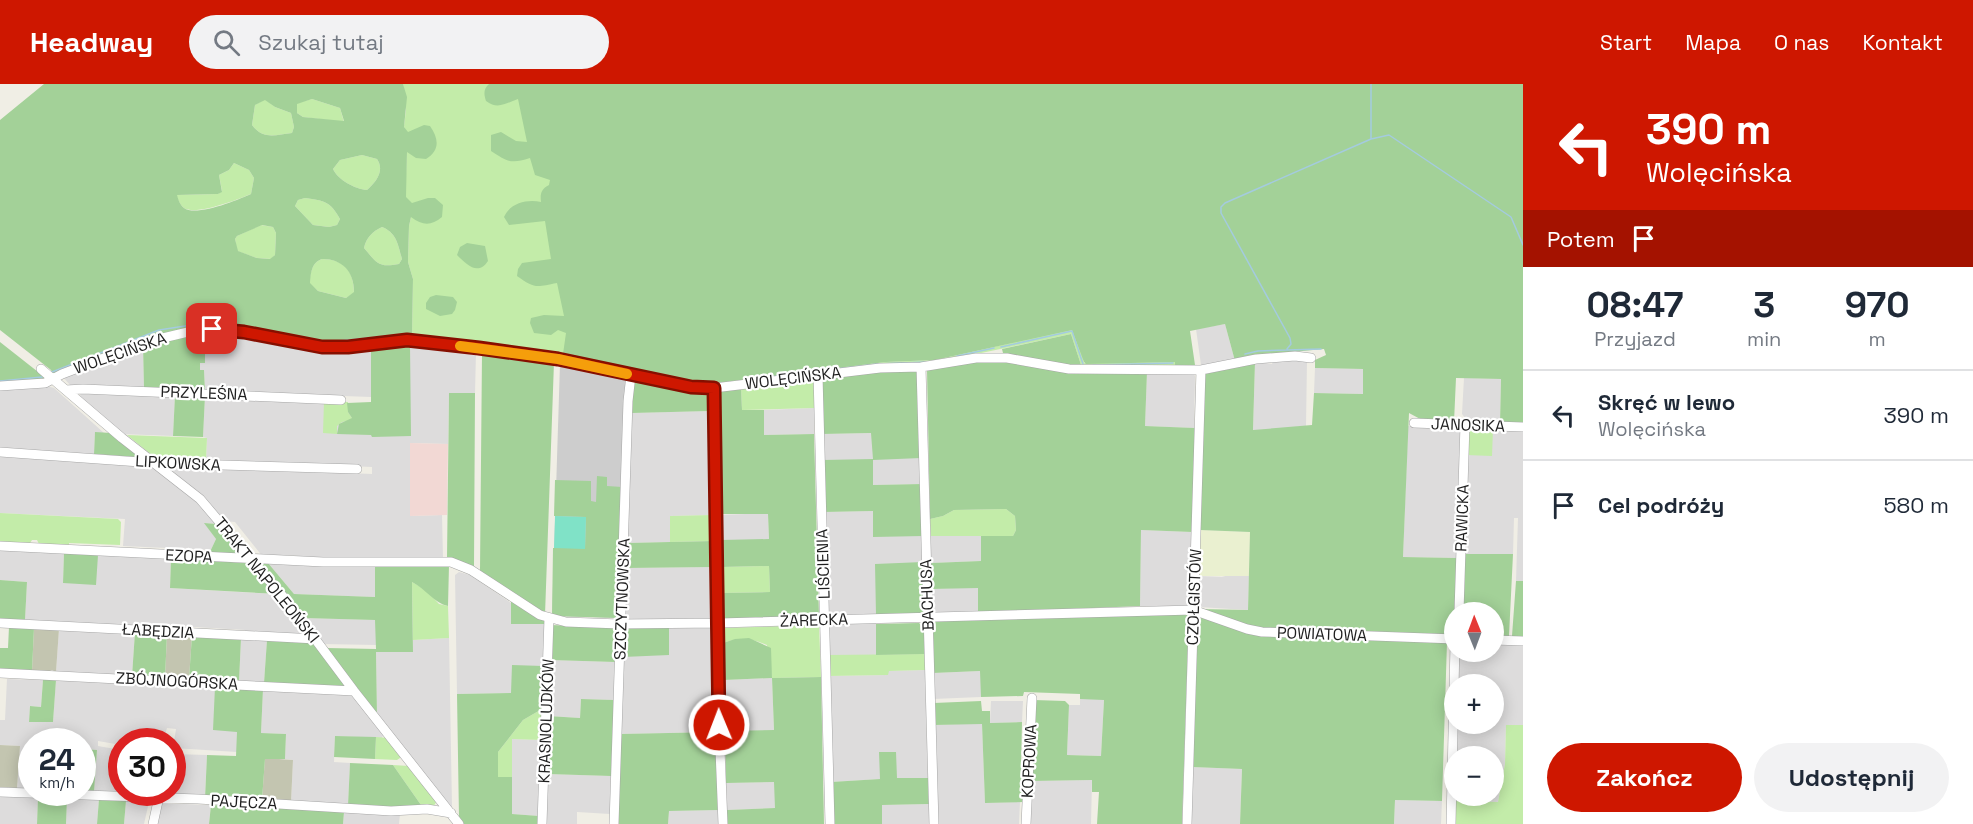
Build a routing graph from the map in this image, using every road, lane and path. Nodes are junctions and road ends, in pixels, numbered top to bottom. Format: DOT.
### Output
graph roads {
  1 [pos="1311,358"];
  2 [pos="921,367"];
  3 [pos="41,369"];
  4 [pos="1201,370"];
  5 [pos="631,375"];
  6 [pos="818,375"];
  7 [pos="52,379"];
  8 [pos="0,386"];
  9 [pos="714,388"];
  10 [pos="66,390"];
  11 [pos="341,400"];
  12 [pos="1414,423"];
  13 [pos="1465,424"];
  14 [pos="1523,427"];
  15 [pos="0,452"];
  16 [pos="154,463"];
  17 [pos="357,469"];
  18 [pos="0,546"];
  19 [pos="250,560"];
  20 [pos="451,562"];
  21 [pos="1458,602"];
  22 [pos="1193,610"];
  23 [pos="927,617"];
  24 [pos="549,618"];
  25 [pos="825,620"];
  26 [pos="0,623"];
  27 [pos="719,623"];
  28 [pos="620,624"];
  29 [pos="316,639"];
  30 [pos="1444,640"];
  31 [pos="1504,640"];
  32 [pos="1523,641"];
  33 [pos="1455,662"];
  34 [pos="0,673"];
  35 [pos="354,691"];
  36 [pos="1032,698"];
  37 [pos="0,792"];
  38 [pos="108,794"];
  39 [pos="186,797"];
  40 [pos="157,806"];
  41 [pos="451,813"];
  42 [pos="153,824"];
  43 [pos="459,824"];
  44 [pos="542,824"];
  45 [pos="614,824"];
  46 [pos="723,824"];
  47 [pos="830,824"];
  48 [pos="934,824"];
  49 [pos="1026,824"];
  50 [pos="1187,824"];
  51 [pos="1451,824"];
  1 -- 4 [label="street, WOLĘCIŃSKA"];
  2 -- 4 [label="street, WOLĘCIŃSKA"];
  2 -- 6 [label="street, WOLĘCIŃSKA"];
  2 -- 23 [label="street, BACHUSA"];
  3 -- 7 [label="street, TRAKT NAPOLEOŃSKI"];
  4 -- 22 [label="street, CZOŁGISTÓW"];
  5 -- 7 [label="street, WOLĘCIŃSKA"];
  5 -- 9 [label="street, WOLĘCIŃSKA"];
  5 -- 28 [label="street, SZCZYTNOWSKA"];
  6 -- 9 [label="street, WOLĘCIŃSKA"];
  6 -- 25 [label="street, LIŚCIENIA"];
  7 -- 8 [label="street, WOLĘCIŃSKA"];
  7 -- 10 [label="street, TRAKT NAPOLEOŃSKI"];
  9 -- 27 [label="street"];
  10 -- 11 [label="street, PRZYLEŚNA"];
  10 -- 16 [label="street, TRAKT NAPOLEOŃSKI"];
  12 -- 13 [label="street, JANOSIKA"];
  13 -- 14 [label="street, JANOSIKA"];
  13 -- 21 [label="street, RAWICKA"];
  15 -- 16 [label="street, LIPKOWSKA"];
  16 -- 17 [label="street, LIPKOWSKA"];
  16 -- 19 [label="street, TRAKT NAPOLEOŃSKI"];
  18 -- 19 [label="street, EZOPA"];
  19 -- 20 [label="street, EZOPA"];
  19 -- 29 [label="street, TRAKT NAPOLEOŃSKI"];
  20 -- 24 [label="street, ŻARECKA"];
  22 -- 23 [label="street, ŻARECKA"];
  22 -- 30 [label="street, POWIATOWA"];
  22 -- 50 [label="street, CZOŁGISTÓW"];
  23 -- 25 [label="street, ŻARECKA"];
  23 -- 48 [label="street, BACHUSA"];
  24 -- 28 [label="street, ŻARECKA"];
  24 -- 44 [label="street, KRASNOLUDKÓW"];
  25 -- 27 [label="street, ŻARECKA"];
  25 -- 47 [label="street, LIŚCIENIA"];
  26 -- 29 [label="street, ŁABĘDZIA"];
  27 -- 28 [label="street, ŻARECKA"];
  27 -- 46 [label="street"];
  28 -- 45 [label="street, SZCZYTNOWSKA"];
  29 -- 35 [label="street, TRAKT NAPOLEOŃSKI"];
  31 -- 32 [label="street"];
  33 -- 51 [label="street"];
  34 -- 35 [label="street, ZBÓJNOGÓRSKA"];
  35 -- 41 [label="street, TRAKT NAPOLEOŃSKI"];
  36 -- 49 [label="street, KOPROWA"];
  37 -- 38 [label="street, PAJĘCZA"];
  39 -- 41 [label="street, PAJĘCZA"];
  40 -- 42 [label="street"];
  41 -- 43 [label="street, TRAKT NAPOLEOŃSKI"];
}
